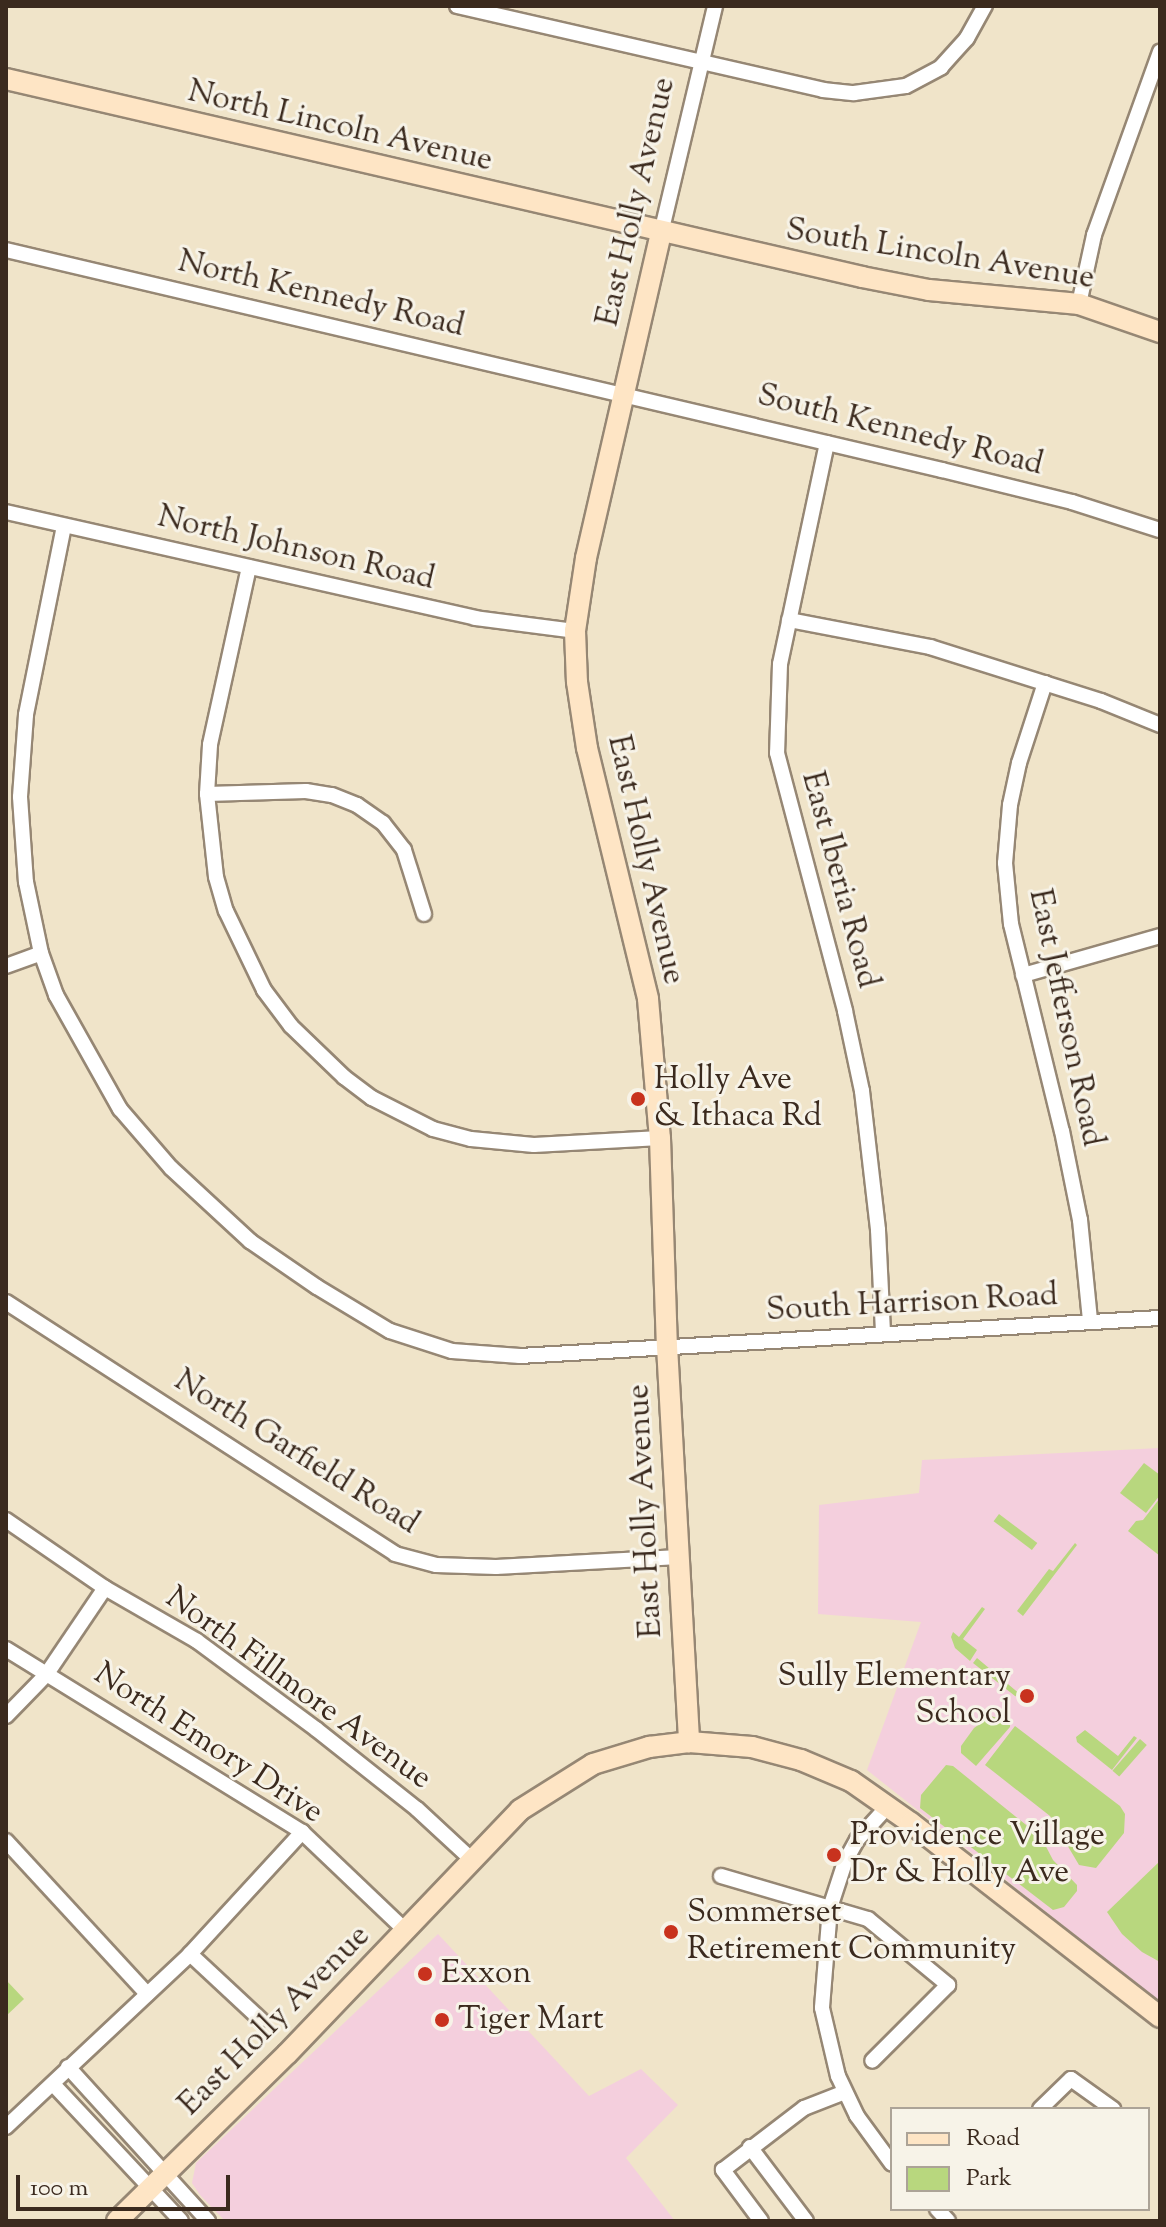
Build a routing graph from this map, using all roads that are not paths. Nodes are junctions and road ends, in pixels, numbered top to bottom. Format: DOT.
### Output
graph roads {
  1 [pos="457,6"];
  2 [pos="715,6"];
  3 [pos="985,6"];
  4 [pos="1160,52"];
  5 [pos="700,63"];
  6 [pos="6,79"];
  7 [pos="661,233"];
  8 [pos="6,250"];
  9 [pos="1079,304"];
  10 [pos="1160,332"];
  11 [pos="624,394"];
  12 [pos="827,443"];
  13 [pos="6,512"];
  14 [pos="64,526"];
  15 [pos="1160,530"];
  16 [pos="249,567"];
  17 [pos="789,620"];
  18 [pos="575,631"];
  19 [pos="1045,683"];
  20 [pos="1160,725"];
  21 [pos="207,794"];
  22 [pos="424,914"];
  23 [pos="1160,936"];
  24 [pos="41,953"];
  25 [pos="6,966"];
  26 [pos="1023,975"];
  27 [pos="660,1138"];
  28 [pos="6,1302"];
  29 [pos="1160,1318"];
  30 [pos="1090,1321"];
  31 [pos="883,1334"];
  32 [pos="667,1346"];
  33 [pos="6,1520"];
  34 [pos="679,1557"];
  35 [pos="105,1588"];
  36 [pos="6,1649"];
  37 [pos="46,1675"];
  38 [pos="6,1716"];
  39 [pos="689,1742"];
  40 [pos="888,1806"];
  41 [pos="302,1832"];
  42 [pos="6,1841"];
  43 [pos="470,1858"];
  44 [pos="721,1876"];
  45 [pos="830,1908"];
  46 [pos="406,1931"];
  47 [pos="190,1954"];
  48 [pos="147,1994"];
  49 [pos="1160,2017"];
  50 [pos="260,2019"];
  51 [pos="872,2061"];
  52 [pos="68,2067"];
  53 [pos="53,2084"];
  54 [pos="845,2092"];
  55 [pos="1042,2107"];
  56 [pos="1110,2107"];
  57 [pos="6,2127"];
  58 [pos="750,2147"];
  59 [pos="890,2162"];
  60 [pos="160,2181"];
  61 [pos="117,2221"];
  62 [pos="181,2221"];
  63 [pos="208,2221"];
  64 [pos="761,2221"];
  65 [pos="806,2221"];
  1 -- 5 [label="street"];
  2 -- 5 [label="street, East Holly Avenue"];
  3 -- 5 [label="street"];
  4 -- 9 [label="street"];
  5 -- 7 [label="street, East Holly Avenue"];
  6 -- 7 [label="street, North Lincoln Avenue"];
  7 -- 9 [label="street, South Lincoln Avenue"];
  7 -- 11 [label="street, East Holly Avenue"];
  8 -- 11 [label="street, North Kennedy Road"];
  9 -- 10 [label="street, South Lincoln Avenue"];
  11 -- 12 [label="street, South Kennedy Road"];
  11 -- 18 [label="street, East Holly Avenue"];
  12 -- 15 [label="street, South Kennedy Road"];
  12 -- 17 [label="street, East Iberia Road"];
  13 -- 14 [label="street, North Johnson Road"];
  14 -- 16 [label="street, North Johnson Road"];
  14 -- 24 [label="street, South Harrison Road"];
  16 -- 18 [label="street, North Johnson Road"];
  16 -- 21 [label="street"];
  17 -- 19 [label="street"];
  17 -- 31 [label="street, East Iberia Road"];
  18 -- 27 [label="street, East Holly Avenue"];
  19 -- 20 [label="street"];
  19 -- 26 [label="street, East Jefferson Road"];
  21 -- 22 [label="street"];
  21 -- 27 [label="street"];
  23 -- 26 [label="street"];
  24 -- 25 [label="street"];
  24 -- 32 [label="street, South Harrison Road"];
  26 -- 30 [label="street, East Jefferson Road"];
  27 -- 32 [label="street, East Holly Avenue"];
  28 -- 34 [label="street, North Garfield Road"];
  29 -- 30 [label="street, South Harrison Road"];
  30 -- 31 [label="street, South Harrison Road"];
  31 -- 32 [label="street, South Harrison Road"];
  32 -- 34 [label="street, East Holly Avenue"];
  33 -- 35 [label="street, North Fillmore Avenue"];
  34 -- 39 [label="street, East Holly Avenue"];
  35 -- 37 [label="street"];
  35 -- 43 [label="street, North Fillmore Avenue"];
  36 -- 37 [label="street, North Emory Drive"];
  37 -- 38 [label="street"];
  37 -- 41 [label="street, North Emory Drive"];
  39 -- 40 [label="street, East Holly Avenue"];
  39 -- 43 [label="street, East Holly Avenue"];
  40 -- 45 [label="street"];
  40 -- 49 [label="street, East Holly Avenue"];
  41 -- 46 [label="street, North Emory Drive"];
  41 -- 47 [label="street"];
  42 -- 48 [label="street"];
  43 -- 46 [label="street, East Holly Avenue"];
  44 -- 45 [label="street"];
  45 -- 51 [label="street"];
  45 -- 54 [label="street"];
  46 -- 60 [label="street, East Holly Avenue"];
  47 -- 48 [label="street"];
  47 -- 50 [label="street"];
  48 -- 52 [label="street"];
  52 -- 53 [label="street"];
  52 -- 60 [label="street"];
  53 -- 57 [label="street"];
  53 -- 60 [label="street"];
  54 -- 58 [label="street"];
  54 -- 59 [label="street"];
  55 -- 56 [label="street"];
  58 -- 64 [label="street"];
  58 -- 65 [label="street"];
  60 -- 61 [label="street, East Holly Avenue"];
  60 -- 62 [label="street"];
  60 -- 63 [label="street"];
}
